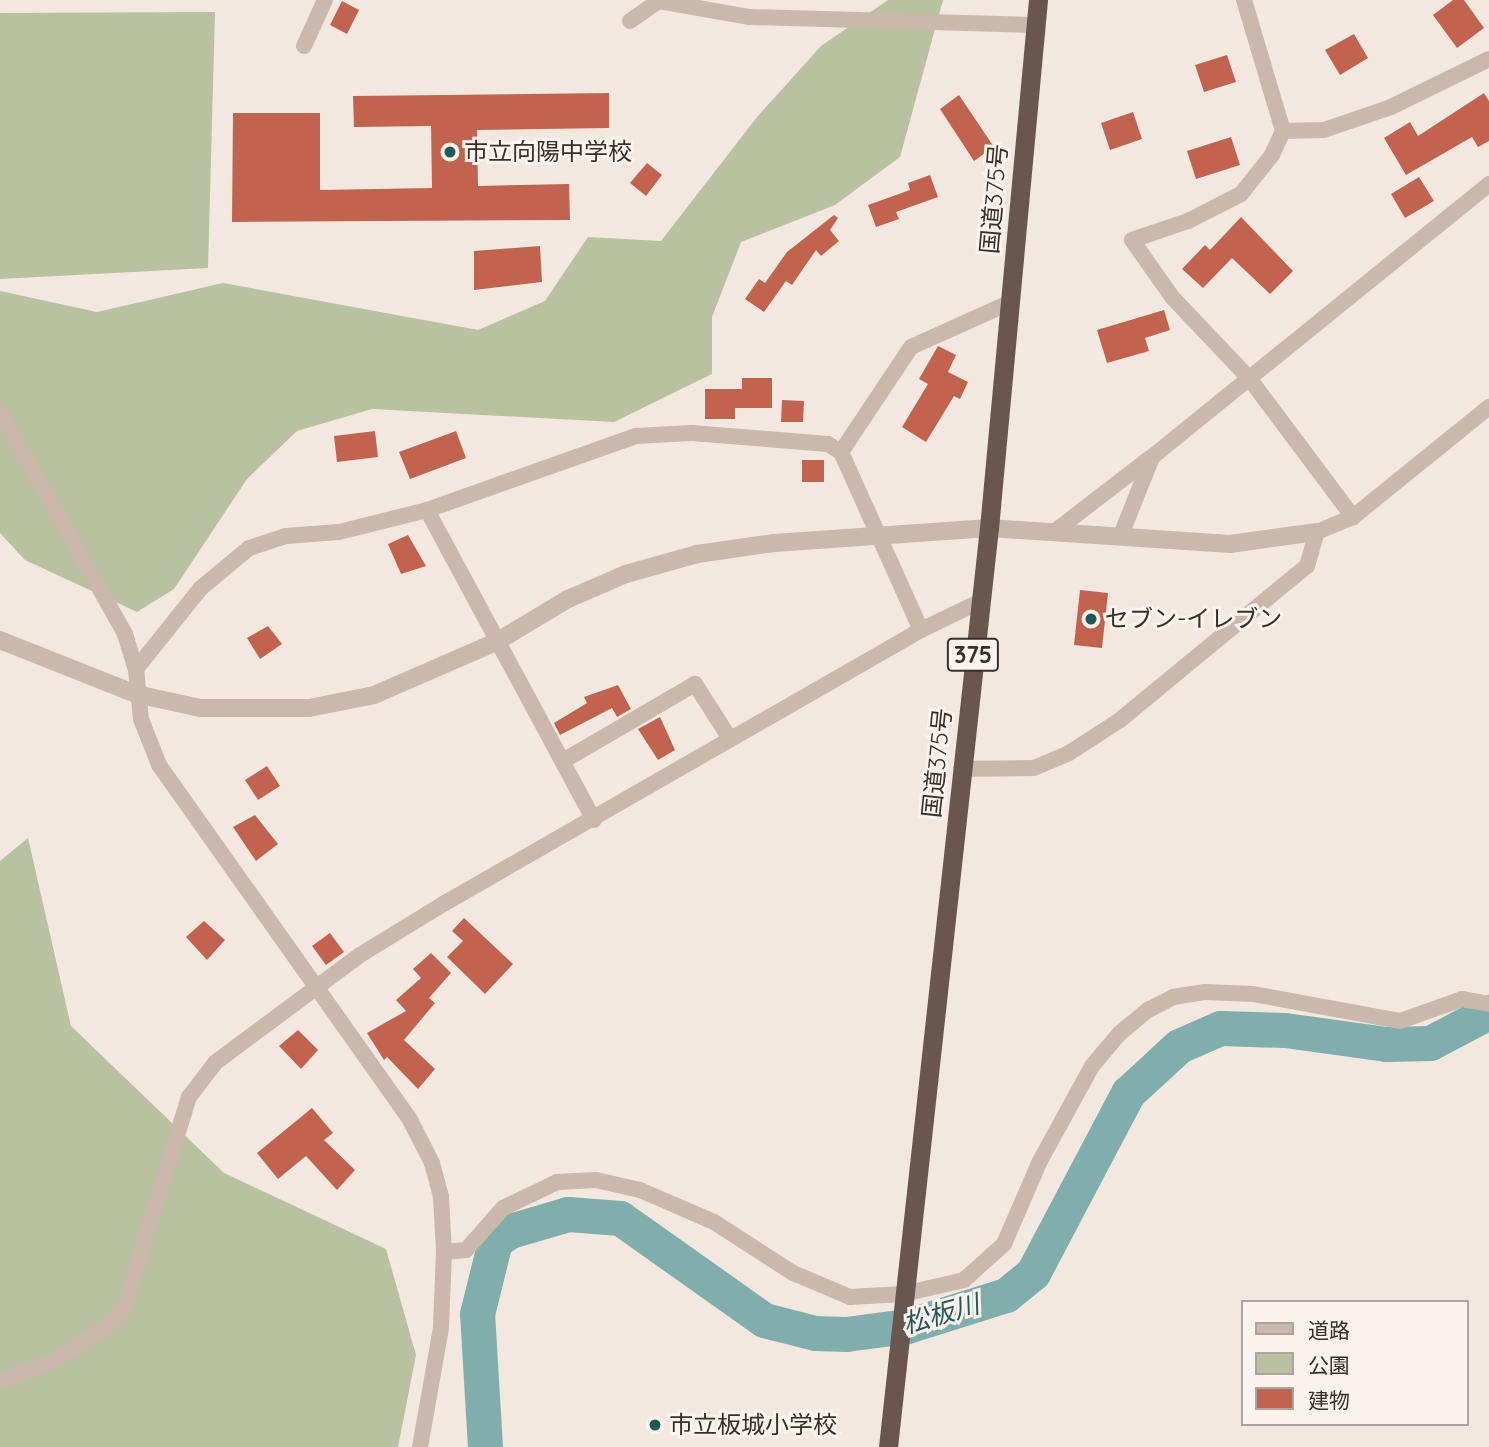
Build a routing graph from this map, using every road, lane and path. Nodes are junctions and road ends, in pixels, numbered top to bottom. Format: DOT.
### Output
graph roads {
  1 [pos="325,0"];
  2 [pos="1038,0"];
  3 [pos="1244,0"];
  4 [pos="630,21"];
  5 [pos="1035,25"];
  6 [pos="304,46"];
  7 [pos="1489,59"];
  8 [pos="1283,131"];
  9 [pos="1489,184"];
  10 [pos="1009,303"];
  11 [pos="1249,378"];
  12 [pos="1489,407"];
  13 [pos="0,412"];
  14 [pos="841,452"];
  15 [pos="1152,457"];
  16 [pos="427,510"];
  17 [pos="1353,517"];
  18 [pos="989,528"];
  19 [pos="1054,531"];
  20 [pos="1317,532"];
  21 [pos="1121,535"];
  22 [pos="882,537"];
  23 [pos="979,602"];
  24 [pos="920,629"];
  25 [pos="0,640"];
  26 [pos="498,641"];
  27 [pos="136,669"];
  28 [pos="136,694"];
  29 [pos="730,739"];
  30 [pos="563,761"];
  31 [pos="961,769"];
  32 [pos="594,820"];
  33 [pos="318,990"];
  34 [pos="1489,1004"];
  35 [pos="444,1252"];
  36 [pos="902,1302"];
  37 [pos="0,1381"];
  38 [pos="420,1447"];
  39 [pos="888,1447"];
  1 -- 6 [label="street"];
  2 -- 5 [label="highway, 国道375号 / 375"];
  3 -- 8 [label="street"];
  4 -- 5 [label="street"];
  5 -- 10 [label="highway, 国道375号 / 375"];
  7 -- 8 [label="street"];
  8 -- 11 [label="street"];
  9 -- 11 [label="street"];
  10 -- 14 [label="street"];
  10 -- 18 [label="highway, 国道375号 / 375"];
  11 -- 15 [label="street"];
  11 -- 17 [label="street"];
  12 -- 17 [label="street"];
  13 -- 27 [label="street"];
  14 -- 16 [label="street"];
  14 -- 22 [label="street"];
  15 -- 19 [label="street"];
  15 -- 21 [label="street"];
  16 -- 26 [label="street"];
  16 -- 27 [label="street"];
  17 -- 20 [label="street"];
  18 -- 19 [label="street"];
  18 -- 22 [label="street"];
  18 -- 23 [label="highway, 国道375号 / 375"];
  19 -- 21 [label="street"];
  20 -- 21 [label="street"];
  20 -- 31 [label="street"];
  22 -- 24 [label="street"];
  22 -- 26 [label="street"];
  23 -- 24 [label="street"];
  23 -- 31 [label="highway, 国道375号 / 375"];
  24 -- 29 [label="street"];
  25 -- 28 [label="street"];
  26 -- 28 [label="street"];
  26 -- 30 [label="street"];
  27 -- 28 [label="street"];
  28 -- 33 [label="street"];
  29 -- 30 [label="street"];
  29 -- 32 [label="street"];
  30 -- 32 [label="street"];
  31 -- 36 [label="highway, 国道375号 / 375"];
  32 -- 33 [label="street"];
  33 -- 35 [label="street"];
  33 -- 37 [label="street"];
  34 -- 36 [label="street"];
  35 -- 36 [label="street"];
  35 -- 38 [label="street"];
  36 -- 39 [label="highway, 国道375号 / 375"];
}
